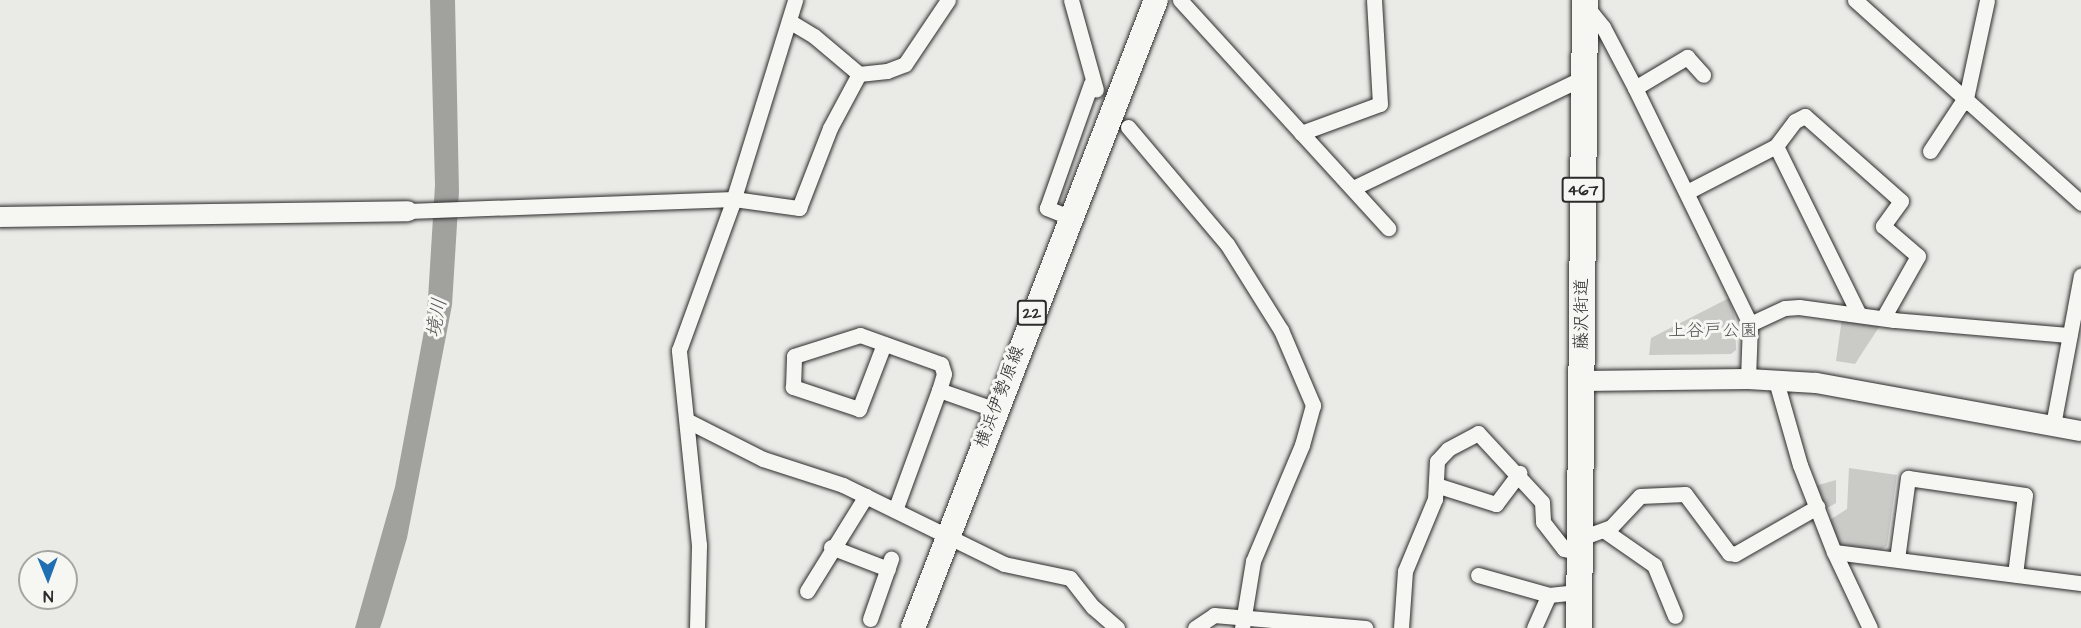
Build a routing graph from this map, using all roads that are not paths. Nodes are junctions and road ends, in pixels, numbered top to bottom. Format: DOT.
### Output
graph roads {
  1 [pos="795,0"];
  2 [pos="948,0"];
  3 [pos="1071,0"];
  4 [pos="1156,0"];
  5 [pos="1180,0"];
  6 [pos="1374,0"];
  7 [pos="1987,0"];
  8 [pos="1585,3"];
  9 [pos="1864,3"];
  10 [pos="789,21"];
  11 [pos="859,75"];
  12 [pos="1703,75"];
  13 [pos="1585,77"];
  14 [pos="1635,88"];
  15 [pos="1964,102"];
  16 [pos="1128,127"];
  17 [pos="1302,133"];
  18 [pos="1776,146"];
  19 [pos="1930,151"];
  20 [pos="1353,188"];
  21 [pos="1687,192"];
  22 [pos="734,199"];
  23 [pos="2081,203"];
  24 [pos="410,211"];
  25 [pos="0,217"];
  26 [pos="1069,217"];
  27 [pos="1388,228"];
  28 [pos="2081,276"];
  29 [pos="1858,313"];
  30 [pos="1883,318"];
  31 [pos="1750,324"];
  32 [pos="2069,334"];
  33 [pos="884,344"];
  34 [pos="1748,379"];
  35 [pos="1582,381"];
  36 [pos="1776,381"];
  37 [pos="939,390"];
  38 [pos="996,410"];
  39 [pos="688,421"];
  40 [pos="2053,425"];
  41 [pos="2081,431"];
  42 [pos="1519,473"];
  43 [pos="1436,485"];
  44 [pos="867,496"];
  45 [pos="1816,507"];
  46 [pos="895,510"];
  47 [pos="949,538"];
  48 [pos="1589,541"];
  49 [pos="831,547"];
  50 [pos="1834,552"];
  51 [pos="1898,559"];
  52 [pos="2015,574"];
  53 [pos="1478,575"];
  54 [pos="2081,583"];
  55 [pos="807,591"];
  56 [pos="1580,592"];
  57 [pos="1549,595"];
  58 [pos="1675,616"];
  59 [pos="870,619"];
  60 [pos="1243,623"];
  61 [pos="697,628"];
  62 [pos="913,628"];
  63 [pos="1116,628"];
  64 [pos="1195,628"];
  65 [pos="1365,628"];
  66 [pos="1401,628"];
  67 [pos="1534,628"];
  68 [pos="1579,628"];
  69 [pos="1870,628"];
  1 -- 10 [label="street"];
  2 -- 11 [label="street"];
  3 -- 26 [label="street"];
  4 -- 26 [label="main road, 横浜伊勢原線 / 22"];
  5 -- 17 [label="street"];
  6 -- 17 [label="street"];
  7 -- 15 [label="street"];
  8 -- 13 [label="highway, 藤沢街道 / 467"];
  8 -- 14 [label="street"];
  9 -- 15 [label="street"];
  10 -- 11 [label="street"];
  10 -- 22 [label="street"];
  11 -- 22 [label="street"];
  12 -- 14 [label="street"];
  13 -- 20 [label="street"];
  13 -- 35 [label="highway, 藤沢街道 / 467"];
  14 -- 21 [label="street"];
  15 -- 19 [label="street"];
  15 -- 23 [label="street"];
  16 -- 60 [label="street"];
  17 -- 20 [label="street"];
  18 -- 21 [label="street"];
  18 -- 29 [label="street"];
  18 -- 30 [label="street"];
  20 -- 27 [label="street"];
  21 -- 31 [label="street"];
  22 -- 24 [label="street"];
  22 -- 39 [label="street"];
  24 -- 25 [label="street"];
  26 -- 38 [label="main road, 横浜伊勢原線 / 22"];
  28 -- 32 [label="street"];
  29 -- 30 [label="street"];
  29 -- 31 [label="street"];
  30 -- 32 [label="street"];
  31 -- 34 [label="street"];
  32 -- 40 [label="street"];
  33 -- 33 [label="street"];
  33 -- 37 [label="street"];
  34 -- 35 [label="street"];
  34 -- 36 [label="street"];
  35 -- 48 [label="highway, 藤沢街道 / 467"];
  36 -- 40 [label="street"];
  36 -- 45 [label="street"];
  37 -- 38 [label="street"];
  37 -- 46 [label="street"];
  38 -- 47 [label="main road, 横浜伊勢原線 / 22"];
  39 -- 44 [label="street"];
  39 -- 61 [label="street"];
  40 -- 41 [label="street"];
  42 -- 43 [label="street"];
  42 -- 43 [label="street"];
  42 -- 48 [label="street"];
  43 -- 66 [label="street"];
  44 -- 46 [label="street"];
  44 -- 49 [label="street"];
  45 -- 48 [label="street"];
  45 -- 50 [label="street"];
  46 -- 47 [label="street"];
  47 -- 62 [label="main road, 横浜伊勢原線 / 22"];
  47 -- 63 [label="street"];
  48 -- 56 [label="highway, 藤沢街道 / 467"];
  48 -- 58 [label="street"];
  49 -- 55 [label="street"];
  49 -- 59 [label="street"];
  50 -- 51 [label="street"];
  50 -- 69 [label="street"];
  51 -- 52 [label="street"];
  51 -- 52 [label="street"];
  52 -- 54 [label="street"];
  53 -- 57 [label="street"];
  56 -- 57 [label="street"];
  56 -- 68 [label="highway, 藤沢街道 / 467"];
  57 -- 67 [label="street"];
  60 -- 64 [label="street"];
  60 -- 65 [label="street"];
}
